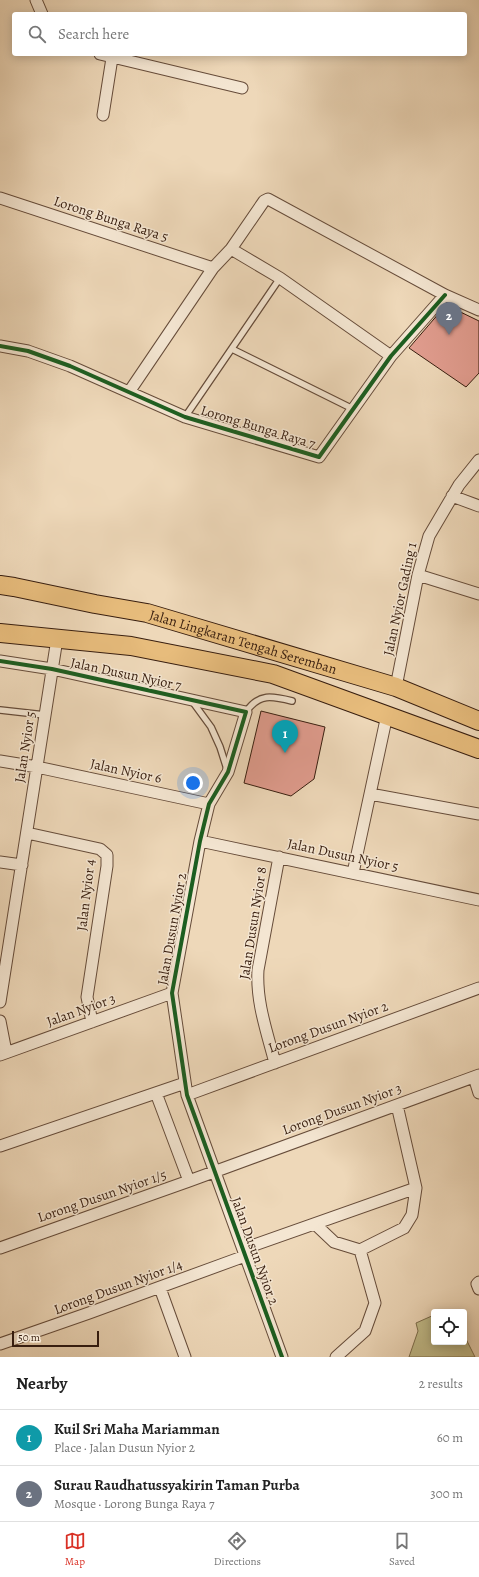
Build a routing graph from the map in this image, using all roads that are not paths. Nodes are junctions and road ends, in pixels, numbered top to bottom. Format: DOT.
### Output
graph roads {
  1 [pos="36,0"];
  2 [pos="41,12"];
  3 [pos="106,56"];
  4 [pos="112,58"];
  5 [pos="242,88"];
  6 [pos="103,115"];
  7 [pos="0,198"];
  8 [pos="231,249"];
  9 [pos="213,268"];
  10 [pos="280,278"];
  11 [pos="444,295"];
  12 [pos="479,310"];
  13 [pos="0,346"];
  14 [pos="232,349"];
  15 [pos="391,356"];
  16 [pos="129,392"];
  17 [pos="353,409"];
  18 [pos="185,417"];
  19 [pos="479,460"];
  20 [pos="452,496"];
  21 [pos="479,506"];
  22 [pos="418,575"];
  23 [pos="0,585"];
  24 [pos="479,594"];
  25 [pos="0,633"];
  26 [pos="57,639"];
  27 [pos="0,661"];
  28 [pos="52,669"];
  29 [pos="396,687"];
  30 [pos="192,700"];
  31 [pos="292,701"];
  32 [pos="0,710"];
  33 [pos="246,712"];
  34 [pos="387,715"];
  35 [pos="45,716"];
  36 [pos="479,722"];
  37 [pos="479,749"];
  38 [pos="0,761"];
  39 [pos="37,767"];
  40 [pos="228,772"];
  41 [pos="370,794"];
  42 [pos="209,804"];
  43 [pos="479,814"];
  44 [pos="27,833"];
  45 [pos="200,841"];
  46 [pos="279,858"];
  47 [pos="0,862"];
  48 [pos="22,866"];
  49 [pos="353,873"];
  50 [pos="479,900"];
  51 [pos="5,940"];
  52 [pos="479,988"];
  53 [pos="172,992"];
  54 [pos="0,1002"];
  55 [pos="0,1021"];
  56 [pos="92,1022"];
  57 [pos="3,1054"];
  58 [pos="275,1063"];
  59 [pos="476,1076"];
  60 [pos="185,1083"];
  61 [pos="156,1093"];
  62 [pos="479,1093"];
  63 [pos="187,1095"];
  64 [pos="397,1105"];
  65 [pos="0,1146"];
  66 [pos="214,1172"];
  67 [pos="189,1181"];
  68 [pos="416,1188"];
  69 [pos="315,1224"];
  70 [pos="0,1248"];
  71 [pos="360,1250"];
  72 [pos="244,1253"];
  73 [pos="160,1288"];
  74 [pos="0,1344"];
  75 [pos="185,1357"];
  76 [pos="282,1357"];
  77 [pos="336,1357"];
  1 -- 2 [label="street"];
  3 -- 4 [label="street"];
  4 -- 5 [label="street"];
  4 -- 6 [label="street"];
  7 -- 9 [label="street, Lorong Bunga Raya 5"];
  8 -- 9 [label="street"];
  8 -- 10 [label="street"];
  8 -- 11 [label="street"];
  9 -- 16 [label="street"];
  10 -- 14 [label="lane"];
  10 -- 15 [label="street"];
  11 -- 12 [label="street"];
  11 -- 15 [label="street, Lorong Bunga Raya 7"];
  13 -- 16 [label="street, Lorong Bunga Raya 7"];
  14 -- 17 [label="lane"];
  14 -- 18 [label="lane"];
  15 -- 17 [label="street, Lorong Bunga Raya 7"];
  16 -- 18 [label="street, Lorong Bunga Raya 7"];
  17 -- 18 [label="street, Lorong Bunga Raya 7"];
  19 -- 20 [label="street, Jalan Nyior Gading 1"];
  20 -- 21 [label="street"];
  20 -- 22 [label="street, Jalan Nyior Gading 1"];
  22 -- 24 [label="street"];
  22 -- 29 [label="street, Jalan Nyior Gading 1"];
  23 -- 29 [label="main road, Jalan Lingkaran Tengah Seremban"];
  25 -- 26 [label="main road, Jalan Lingkaran Tengah Seremban"];
  26 -- 28 [label="street, Jalan Nyior 5"];
  26 -- 34 [label="main road, Jalan Lingkaran Tengah Seremban"];
  27 -- 28 [label="street, Jalan Dusun Nyior 7"];
  28 -- 30 [label="street, Jalan Dusun Nyior 7"];
  28 -- 35 [label="street, Jalan Nyior 5"];
  29 -- 36 [label="main road, Jalan Lingkaran Tengah Seremban"];
  30 -- 33 [label="street, Jalan Dusun Nyior 7"];
  30 -- 40 [label="lane"];
  31 -- 33 [label="lane"];
  32 -- 35 [label="lane"];
  33 -- 40 [label="street, Jalan Dusun Nyior 2"];
  34 -- 37 [label="main road, Jalan Lingkaran Tengah Seremban"];
  34 -- 41 [label="street"];
  35 -- 39 [label="street, Jalan Nyior 5"];
  38 -- 39 [label="street, Jalan Nyior 6"];
  39 -- 42 [label="street, Jalan Nyior 6"];
  39 -- 44 [label="street, Jalan Nyior 5"];
  40 -- 42 [label="street, Jalan Dusun Nyior 2"];
  41 -- 43 [label="street"];
  41 -- 49 [label="street"];
  42 -- 45 [label="street, Jalan Dusun Nyior 2"];
  44 -- 48 [label="street, Jalan Nyior 5"];
  44 -- 56 [label="street, Jalan Nyior 4"];
  45 -- 46 [label="street, Jalan Dusun Nyior 5"];
  45 -- 53 [label="street, Jalan Dusun Nyior 2"];
  46 -- 49 [label="street, Jalan Dusun Nyior 5"];
  46 -- 58 [label="street, Jalan Dusun Nyior 8"];
  47 -- 48 [label="street"];
  48 -- 51 [label="street, Jalan Nyior 5"];
  49 -- 50 [label="street, Jalan Dusun Nyior 5"];
  51 -- 54 [label="street, Jalan Nyior 5"];
  52 -- 58 [label="street, Lorong Dusun Nyior 2"];
  53 -- 56 [label="street, Jalan Nyior 3"];
  53 -- 60 [label="street, Jalan Dusun Nyior 2"];
  55 -- 57 [label="street"];
  56 -- 57 [label="street, Jalan Nyior 3"];
  58 -- 63 [label="street, Lorong Dusun Nyior 2"];
  59 -- 62 [label="street"];
  59 -- 64 [label="street, Lorong Dusun Nyior 3"];
  60 -- 61 [label="street"];
  60 -- 63 [label="street, Jalan Dusun Nyior 2"];
  61 -- 65 [label="street"];
  61 -- 67 [label="street"];
  63 -- 66 [label="street, Jalan Dusun Nyior 2"];
  64 -- 66 [label="street, Lorong Dusun Nyior 3"];
  64 -- 68 [label="street"];
  66 -- 67 [label="street, Lorong Dusun Nyior 1/5"];
  66 -- 72 [label="street, Jalan Dusun Nyior 2"];
  67 -- 70 [label="street, Lorong Dusun Nyior 1/5"];
  68 -- 69 [label="street"];
  68 -- 71 [label="street"];
  69 -- 71 [label="street"];
  69 -- 72 [label="street"];
  71 -- 77 [label="street"];
  72 -- 73 [label="street, Lorong Dusun Nyior 1/4"];
  72 -- 76 [label="street, Jalan Dusun Nyior 2"];
  73 -- 74 [label="street, Lorong Dusun Nyior 1/4"];
  73 -- 75 [label="street"];
}
